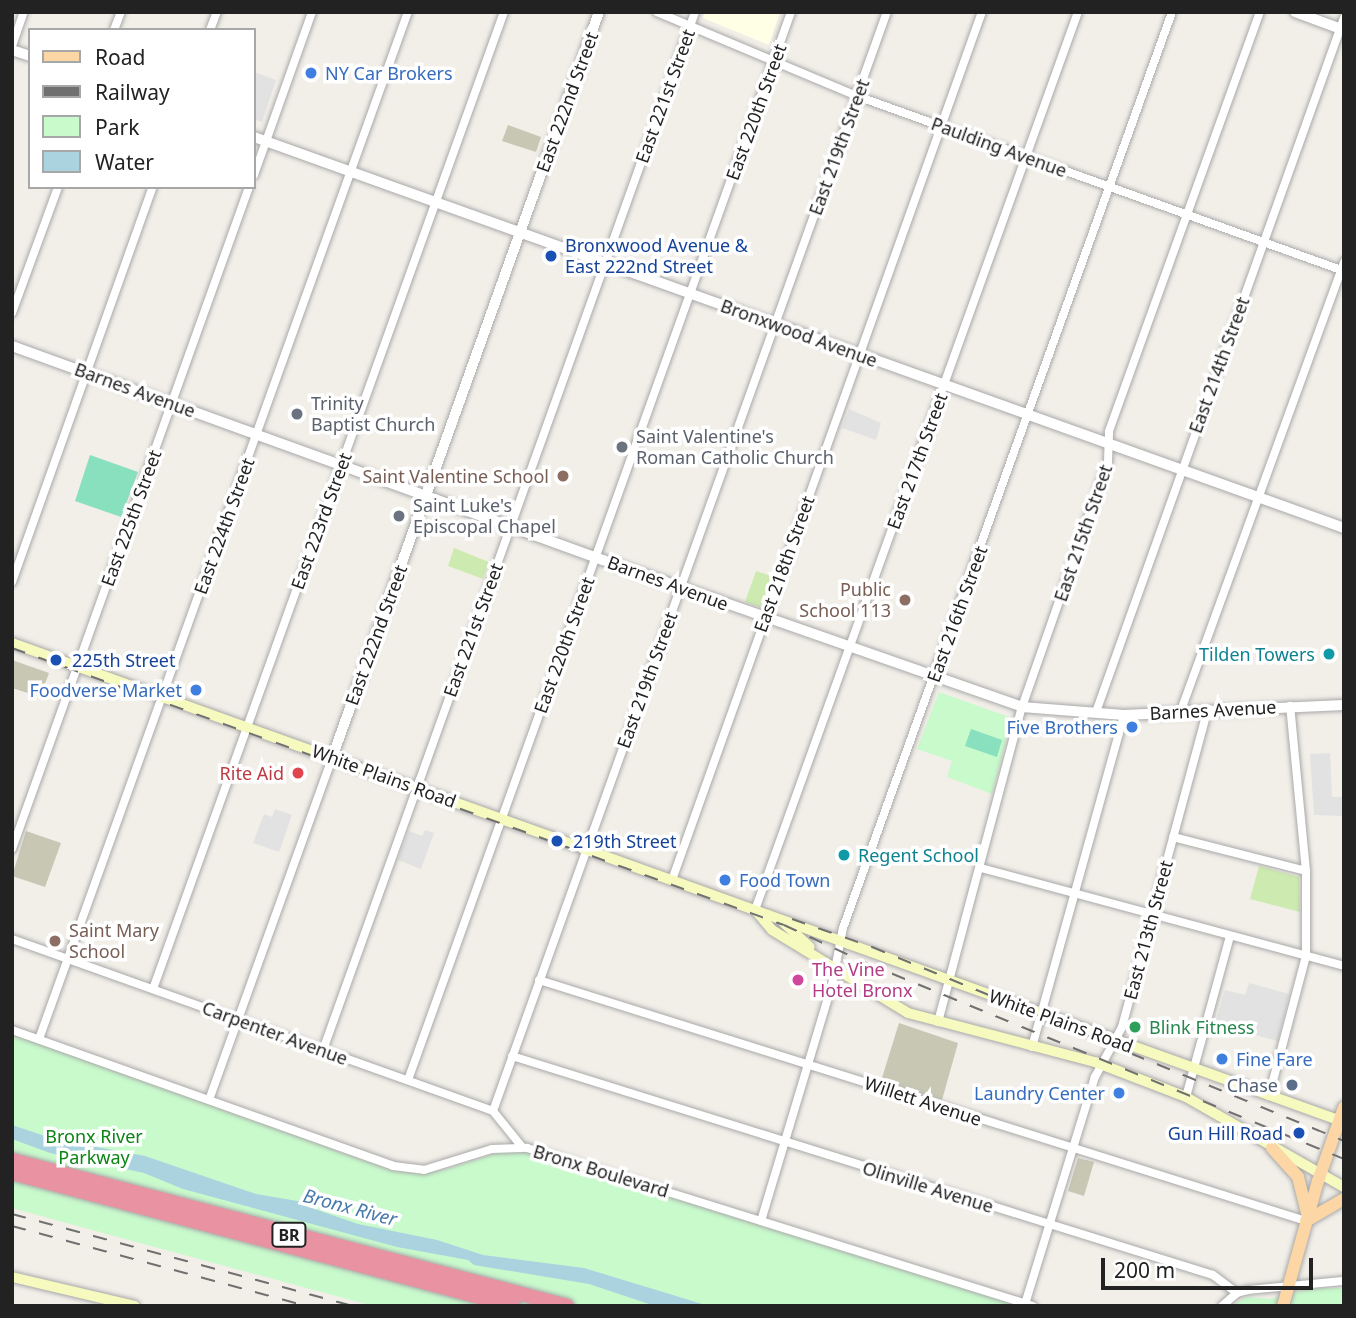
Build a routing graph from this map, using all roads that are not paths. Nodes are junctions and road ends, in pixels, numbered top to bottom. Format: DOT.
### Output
graph roads {
  1 [pos="24,12"];
  2 [pos="312,12"];
  3 [pos="408,12"];
  4 [pos="504,12"];
  5 [pos="599,12"];
  6 [pos="657,12"];
  7 [pos="695,12"];
  8 [pos="791,12"];
  9 [pos="887,12"];
  10 [pos="982,12"];
  11 [pos="1078,12"];
  12 [pos="1172,12"];
  13 [pos="1259,12"];
  14 [pos="1295,12"];
  15 [pos="1343,25"];
  16 [pos="690,26"];
  17 [pos="12,48"];
  18 [pos="28,55"];
  19 [pos="774,61"];
  20 [pos="857,96"];
  21 [pos="942,125"];
  22 [pos="256,138"];
  23 [pos="266,141"];
  24 [pos="1026,157"];
  25 [pos="256,169"];
  26 [pos="351,172"];
  27 [pos="1109,187"];
  28 [pos="57,189"];
  29 [pos="152,189"];
  30 [pos="248,189"];
  31 [pos="436,202"];
  32 [pos="1186,215"];
  33 [pos="520,232"];
  34 [pos="1263,243"];
  35 [pos="605,263"];
  36 [pos="1343,268"];
  37 [pos="690,294"];
  38 [pos="12,313"];
  39 [pos="775,324"];
  40 [pos="12,346"];
  41 [pos="860,355"];
  42 [pos="87,372"];
  43 [pos="944,385"];
  44 [pos="172,404"];
  45 [pos="1028,415"];
  46 [pos="256,435"];
  47 [pos="1111,445"];
  48 [pos="341,465"];
  49 [pos="1181,470"];
  50 [pos="426,495"];
  51 [pos="1258,498"];
  52 [pos="511,526"];
  53 [pos="1344,528"];
  54 [pos="595,557"];
  55 [pos="12,582"];
  56 [pos="680,587"];
  57 [pos="765,618"];
  58 [pos="12,643"];
  59 [pos="850,647"];
  60 [pos="78,667"];
  61 [pos="933,678"];
  62 [pos="162,697"];
  63 [pos="1344,705"];
  64 [pos="1290,706"];
  65 [pos="1022,707"];
  66 [pos="1207,711"];
  67 [pos="1096,712"];
  68 [pos="1180,713"];
  69 [pos="1124,715"];
  70 [pos="247,727"];
  71 [pos="332,758"];
  72 [pos="416,788"];
  73 [pos="501,819"];
  74 [pos="1173,837"];
  75 [pos="12,849"];
  76 [pos="586,849"];
  77 [pos="981,868"];
  78 [pos="1306,871"];
  79 [pos="671,880"];
  80 [pos="1074,893"];
  81 [pos="755,910"];
  82 [pos="1153,915"];
  83 [pos="779,918"];
  84 [pos="1230,936"];
  85 [pos="12,939"];
  86 [pos="840,941"];
  87 [pos="1306,956"];
  88 [pos="822,958"];
  89 [pos="68,959"];
  90 [pos="1344,966"];
  91 [pos="836,967"];
  92 [pos="539,980"];
  93 [pos="949,980"];
  94 [pos="153,989"];
  95 [pos="1041,1014"];
  96 [pos="238,1020"];
  97 [pos="938,1022"];
  98 [pos="12,1030"];
  99 [pos="39,1039"];
  100 [pos="1114,1040"];
  101 [pos="1032,1047"];
  102 [pos="323,1050"];
  103 [pos="512,1056"];
  104 [pos="1101,1064"];
  105 [pos="807,1065"];
  106 [pos="1194,1069"];
  107 [pos="408,1080"];
  108 [pos="1269,1096"];
  109 [pos="1186,1097"];
  110 [pos="209,1100"];
  111 [pos="1344,1107"];
  112 [pos="493,1111"];
  113 [pos="1342,1121"];
  114 [pos="785,1142"];
  115 [pos="522,1147"];
  116 [pos="1272,1148"];
  117 [pos="1073,1149"];
  118 [pos="12,1160"];
  119 [pos="12,1173"];
  120 [pos="1320,1174"];
  121 [pos="1344,1187"];
  122 [pos="1344,1199"];
  123 [pos="1307,1219"];
  124 [pos="761,1221"];
  125 [pos="1050,1225"];
  126 [pos="12,1277"];
  127 [pos="1344,1281"];
  128 [pos="1289,1287"];
  129 [pos="1237,1293"];
  130 [pos="1029,1305"];
  131 [pos="135,1306"];
  132 [pos="514,1306"];
  133 [pos="567,1306"];
  134 [pos="1222,1306"];
  135 [pos="1283,1306"];
  1 -- 17 [label="street"];
  2 -- 23 [label="street"];
  3 -- 26 [label="street, East 224th Street"];
  4 -- 31 [label="street, East 223rd Street"];
  5 -- 33 [label="street, East 222nd Street"];
  6 -- 16 [label="street, Paulding Avenue"];
  7 -- 16 [label="street, East 221st Street"];
  8 -- 19 [label="street, East 220th Street"];
  9 -- 20 [label="street, East 219th Street"];
  10 -- 21 [label="street, East 218th Street"];
  11 -- 24 [label="street, East 217th Street"];
  12 -- 27 [label="street, East 216th Street"];
  13 -- 32 [label="street, East 215th Street"];
  14 -- 15 [label="street"];
  15 -- 34 [label="street, East 214th Street"];
  16 -- 19 [label="street, Paulding Avenue"];
  16 -- 35 [label="street, East 221st Street"];
  17 -- 18 [label="street"];
  19 -- 20 [label="street, Paulding Avenue"];
  19 -- 37 [label="street, East 220th Street"];
  20 -- 21 [label="street, Paulding Avenue"];
  20 -- 39 [label="street, East 219th Street"];
  21 -- 24 [label="street, Paulding Avenue"];
  21 -- 41 [label="street, East 218th Street"];
  22 -- 23 [label="street, Bronxwood Avenue"];
  23 -- 25 [label="street"];
  23 -- 26 [label="street, Bronxwood Avenue"];
  24 -- 27 [label="street, Paulding Avenue"];
  24 -- 43 [label="street, East 217th Street"];
  26 -- 31 [label="street, Bronxwood Avenue"];
  26 -- 46 [label="street, East 224th Street"];
  27 -- 32 [label="street, Paulding Avenue"];
  27 -- 45 [label="street, East 216th Street"];
  28 -- 38 [label="street"];
  29 -- 42 [label="street"];
  30 -- 44 [label="street, East 225th Street"];
  31 -- 33 [label="street, Bronxwood Avenue"];
  31 -- 48 [label="street, East 223rd Street"];
  32 -- 34 [label="street, Paulding Avenue"];
  32 -- 47 [label="street, East 215th Street"];
  33 -- 35 [label="street, Bronxwood Avenue"];
  33 -- 50 [label="street, East 222nd Street"];
  34 -- 36 [label="street, Paulding Avenue"];
  34 -- 49 [label="street, East 214th Street"];
  35 -- 37 [label="street, Bronxwood Avenue"];
  35 -- 52 [label="street, East 221st Street"];
  36 -- 51 [label="street"];
  37 -- 39 [label="street, Bronxwood Avenue"];
  37 -- 54 [label="street, East 220th Street"];
  39 -- 41 [label="street, Bronxwood Avenue"];
  39 -- 56 [label="street, East 219th Street"];
  40 -- 42 [label="street, Barnes Avenue"];
  41 -- 43 [label="street, Bronxwood Avenue"];
  41 -- 57 [label="street, East 218th Street"];
  42 -- 44 [label="street, Barnes Avenue"];
  42 -- 55 [label="street"];
  43 -- 45 [label="street, Bronxwood Avenue"];
  43 -- 59 [label="street, East 217th Street"];
  44 -- 46 [label="street, Barnes Avenue"];
  44 -- 60 [label="street, East 225th Street"];
  45 -- 47 [label="street, Bronxwood Avenue"];
  45 -- 61 [label="street, East 216th Street"];
  46 -- 48 [label="street, Barnes Avenue"];
  46 -- 62 [label="street, East 224th Street"];
  47 -- 49 [label="street, Bronxwood Avenue"];
  47 -- 65 [label="street, East 215th Street"];
  48 -- 50 [label="street, Barnes Avenue"];
  48 -- 70 [label="street, East 223rd Street"];
  49 -- 51 [label="street, Bronxwood Avenue"];
  49 -- 67 [label="street, East 214th Street"];
  50 -- 52 [label="street, Barnes Avenue"];
  50 -- 71 [label="street, East 222nd Street"];
  51 -- 53 [label="street, Bronxwood Avenue"];
  51 -- 68 [label="street"];
  52 -- 54 [label="street, Barnes Avenue"];
  52 -- 72 [label="street, East 221st Street"];
  54 -- 56 [label="street, Barnes Avenue"];
  54 -- 73 [label="street, East 220th Street"];
  56 -- 57 [label="street, Barnes Avenue"];
  56 -- 76 [label="street, East 219th Street"];
  57 -- 59 [label="street, Barnes Avenue"];
  57 -- 79 [label="street, East 218th Street"];
  58 -- 60 [label="main road, White Plains Road"];
  59 -- 61 [label="street, Barnes Avenue"];
  59 -- 81 [label="street, East 217th Street"];
  60 -- 62 [label="main road, White Plains Road"];
  60 -- 75 [label="street, East 225th Street"];
  61 -- 65 [label="street, Barnes Avenue"];
  61 -- 86 [label="street, East 216th Street"];
  62 -- 70 [label="main road, White Plains Road"];
  62 -- 89 [label="street, East 224th Street"];
  63 -- 64 [label="street, Barnes Avenue"];
  64 -- 66 [label="street, Barnes Avenue"];
  64 -- 78 [label="street"];
  65 -- 67 [label="street, Barnes Avenue"];
  65 -- 77 [label="street, East 215th Street"];
  66 -- 68 [label="street, Barnes Avenue"];
  66 -- 74 [label="street, East 213th Street"];
  67 -- 69 [label="street, Barnes Avenue"];
  68 -- 69 [label="street, Barnes Avenue"];
  69 -- 80 [label="street"];
  70 -- 71 [label="main road, White Plains Road"];
  70 -- 94 [label="street, East 223rd Street"];
  71 -- 72 [label="main road, White Plains Road"];
  71 -- 96 [label="street, East 222nd Street"];
  72 -- 73 [label="main road, White Plains Road"];
  72 -- 102 [label="street, East 221st Street"];
  73 -- 76 [label="main road, White Plains Road"];
  73 -- 107 [label="street, East 220th Street"];
  74 -- 78 [label="street"];
  74 -- 82 [label="street, East 213th Street"];
  76 -- 79 [label="main road, White Plains Road"];
  76 -- 92 [label="street, East 219th Street"];
  77 -- 80 [label="street"];
  77 -- 93 [label="street, East 215th Street"];
  78 -- 87 [label="street"];
  79 -- 81 [label="main road, White Plains Road"];
  80 -- 82 [label="street"];
  80 -- 95 [label="street"];
  81 -- 83 [label="main road, White Plains Road"];
  81 -- 88 [label="main road, White Plains Road"];
  82 -- 84 [label="street"];
  82 -- 100 [label="street, East 213th Street"];
  83 -- 86 [label="main road, White Plains Road"];
  83 -- 88 [label="main road, White Plains Road"];
  84 -- 87 [label="street"];
  84 -- 106 [label="street"];
  85 -- 89 [label="street, Carpenter Avenue"];
  86 -- 91 [label="street, East 216th Street"];
  86 -- 93 [label="main road, White Plains Road"];
  87 -- 90 [label="street"];
  87 -- 108 [label="street"];
  88 -- 91 [label="main road, White Plains Road"];
  89 -- 94 [label="street, Carpenter Avenue"];
  89 -- 99 [label="street, East 224th Street"];
  91 -- 97 [label="main road, White Plains Road"];
  91 -- 105 [label="street, East 216th Street"];
  92 -- 103 [label="street, East 219th Street"];
  92 -- 105 [label="street, Willett Avenue"];
  93 -- 95 [label="main road, White Plains Road"];
  93 -- 97 [label="street, East 215th Street"];
  94 -- 96 [label="street, Carpenter Avenue"];
  95 -- 100 [label="main road, White Plains Road"];
  95 -- 101 [label="street"];
  96 -- 102 [label="street, Carpenter Avenue"];
  96 -- 110 [label="street, East 222nd Street"];
  97 -- 101 [label="main road, White Plains Road"];
  98 -- 99 [label="street, Bronx Boulevard"];
  99 -- 110 [label="street, Bronx Boulevard"];
  100 -- 104 [label="street, East 213th Street"];
  100 -- 106 [label="main road, White Plains Road"];
  101 -- 104 [label="main road, White Plains Road"];
  102 -- 107 [label="street, Carpenter Avenue"];
  103 -- 112 [label="street, East 219th Street"];
  103 -- 114 [label="street, Olinville Avenue"];
  104 -- 109 [label="main road, White Plains Road"];
  104 -- 117 [label="street, East 213th Street"];
  105 -- 114 [label="street, East 216th Street"];
  105 -- 117 [label="street, Willett Avenue"];
  106 -- 108 [label="main road, White Plains Road"];
  106 -- 109 [label="street"];
  107 -- 112 [label="street, Carpenter Avenue"];
  108 -- 113 [label="main road, White Plains Road"];
  109 -- 116 [label="main road, White Plains Road"];
  110 -- 115 [label="street, Bronx Boulevard"];
  111 -- 113 [label="main road"];
  112 -- 115 [label="street"];
  113 -- 120 [label="main road"];
  114 -- 124 [label="street, East 216th Street"];
  114 -- 125 [label="street, Olinville Avenue"];
  115 -- 124 [label="street, Bronx Boulevard"];
  116 -- 120 [label="main road, White Plains Road"];
  116 -- 123 [label="main road"];
  117 -- 123 [label="street, Willett Avenue"];
  117 -- 125 [label="street, East 213th Street"];
  118 -- 133 [label="highway, BR"];
  119 -- 132 [label="highway, BR"];
  120 -- 121 [label="main road, White Plains Road"];
  120 -- 123 [label="main road"];
  122 -- 123 [label="main road"];
  123 -- 128 [label="main road"];
  124 -- 130 [label="street, Bronx Boulevard"];
  125 -- 129 [label="street, Olinville Avenue"];
  125 -- 130 [label="street, East 213th Street"];
  126 -- 131 [label="main road"];
  127 -- 128 [label="street"];
  128 -- 129 [label="street"];
  128 -- 135 [label="main road"];
  129 -- 134 [label="street"];
}
